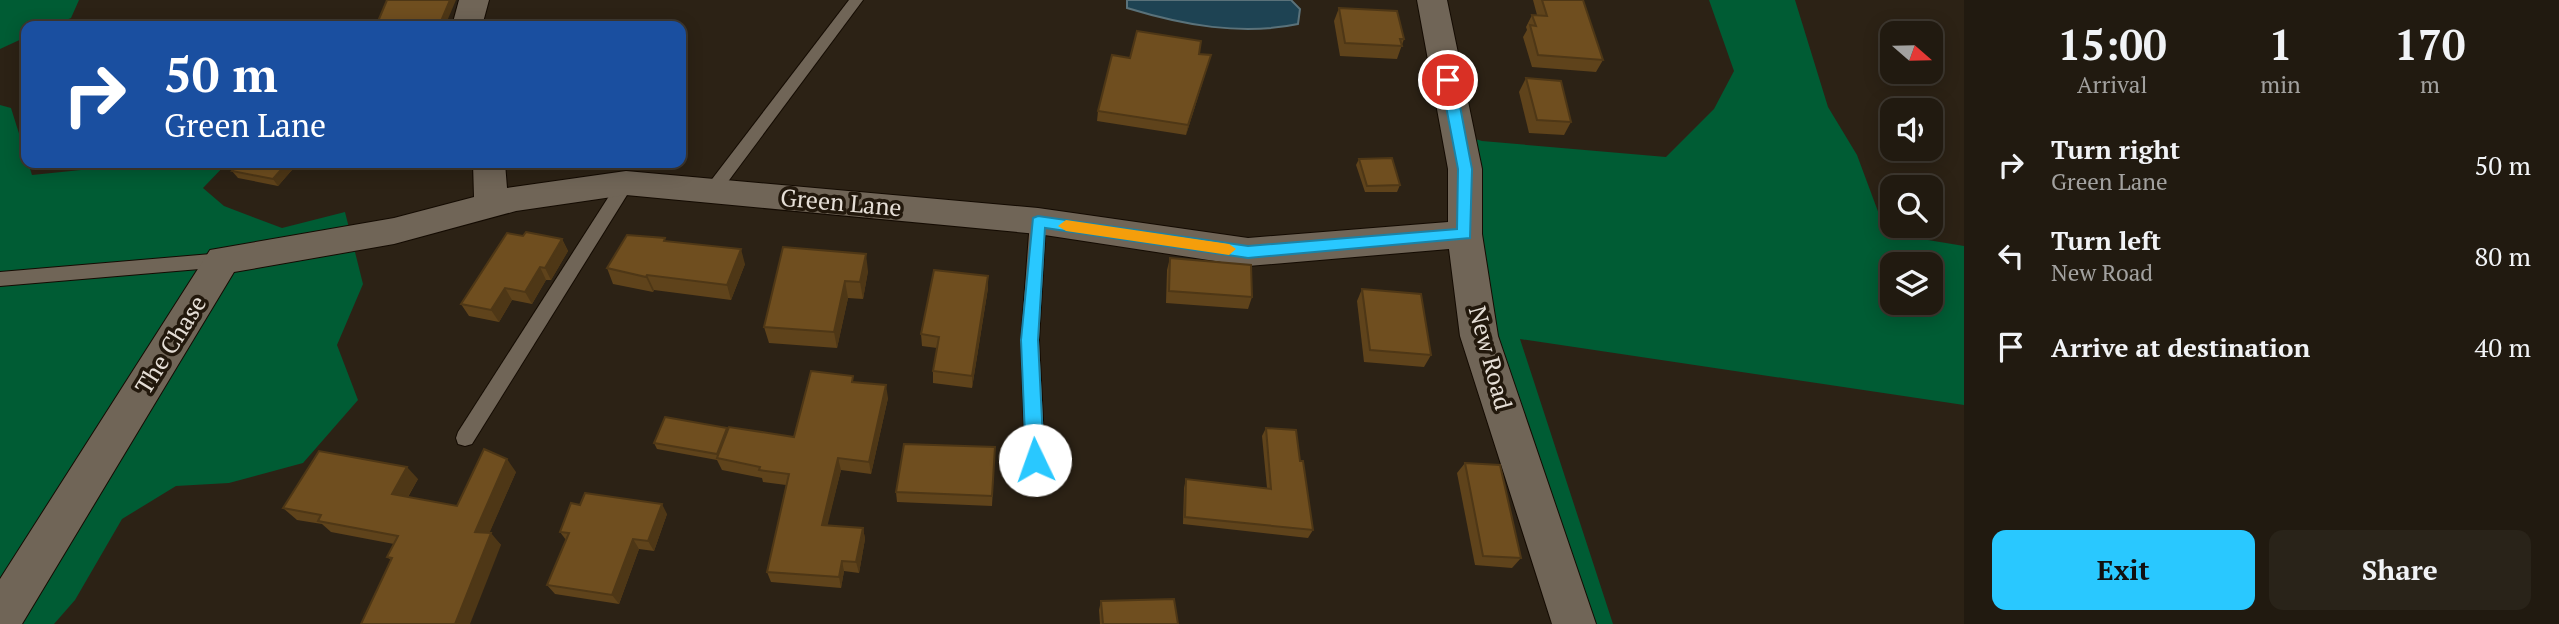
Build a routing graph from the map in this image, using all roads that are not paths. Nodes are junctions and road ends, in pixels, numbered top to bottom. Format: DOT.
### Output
graph roads {
  1 [pos="474,0"];
  2 [pos="855,0"];
  3 [pos="1432,0"];
  4 [pos="468,21"];
  5 [pos="489,168"];
  6 [pos="626,183"];
  7 [pos="712,191"];
  8 [pos="491,203"];
  9 [pos="1038,222"];
  10 [pos="1465,234"];
  11 [pos="223,260"];
  12 [pos="0,279"];
  13 [pos="466,438"];
  14 [pos="1035,460"];
  15 [pos="0,619"];
  16 [pos="1574,624"];
  1 -- 4 [label="street"];
  2 -- 7 [label="lane"];
  3 -- 10 [label="street, New Road"];
  5 -- 8 [label="street"];
  6 -- 7 [label="street, Green Lane"];
  6 -- 8 [label="street, Green Lane"];
  6 -- 13 [label="lane"];
  7 -- 9 [label="street, Green Lane"];
  8 -- 11 [label="street, Green Lane"];
  9 -- 10 [label="street, Green Lane"];
  9 -- 14 [label="lane"];
  10 -- 16 [label="street, New Road"];
  11 -- 12 [label="lane, The Chase"];
  11 -- 15 [label="street, The Chase"];
}
